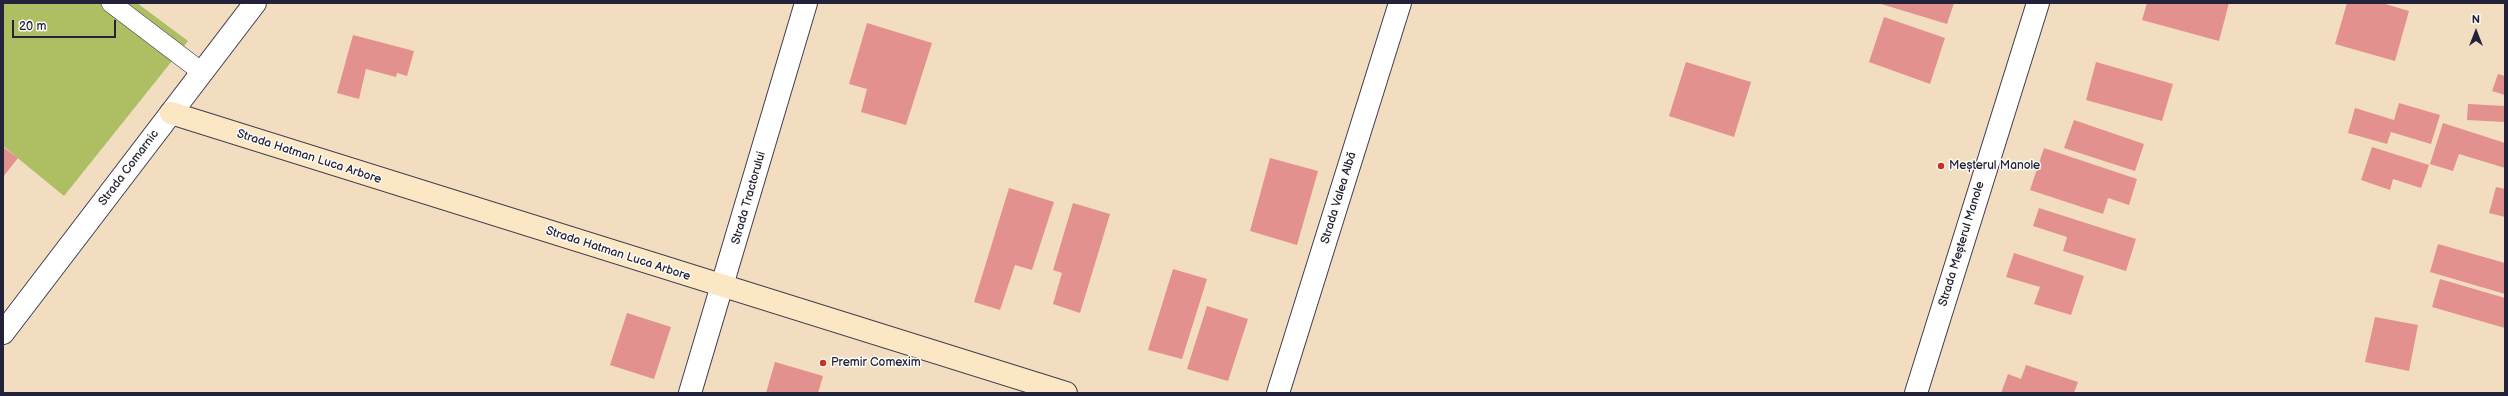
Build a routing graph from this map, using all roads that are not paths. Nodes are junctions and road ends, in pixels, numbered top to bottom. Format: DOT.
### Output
graph roads {
  1 [pos="111,3"];
  2 [pos="255,3"];
  3 [pos="806,3"];
  4 [pos="1400,3"];
  5 [pos="2038,3"];
  6 [pos="203,73"];
  7 [pos="171,113"];
  8 [pos="723,287"];
  9 [pos="3,333"];
  10 [pos="690,393"];
  11 [pos="1066,393"];
  12 [pos="1278,393"];
  13 [pos="1916,393"];
  1 -- 6 [label="lane"];
  2 -- 6 [label="street, Strada Comarnic"];
  3 -- 8 [label="street, Strada Tractorului"];
  4 -- 12 [label="street, Strada Valea Albă"];
  5 -- 13 [label="street, Strada Meșterul Manole"];
  6 -- 7 [label="street, Strada Comarnic"];
  7 -- 8 [label="street, Strada Hatman Luca Arbore"];
  7 -- 9 [label="street, Strada Comarnic"];
  8 -- 10 [label="street, Strada Tractorului"];
  8 -- 11 [label="street, Strada Hatman Luca Arbore"];
}
